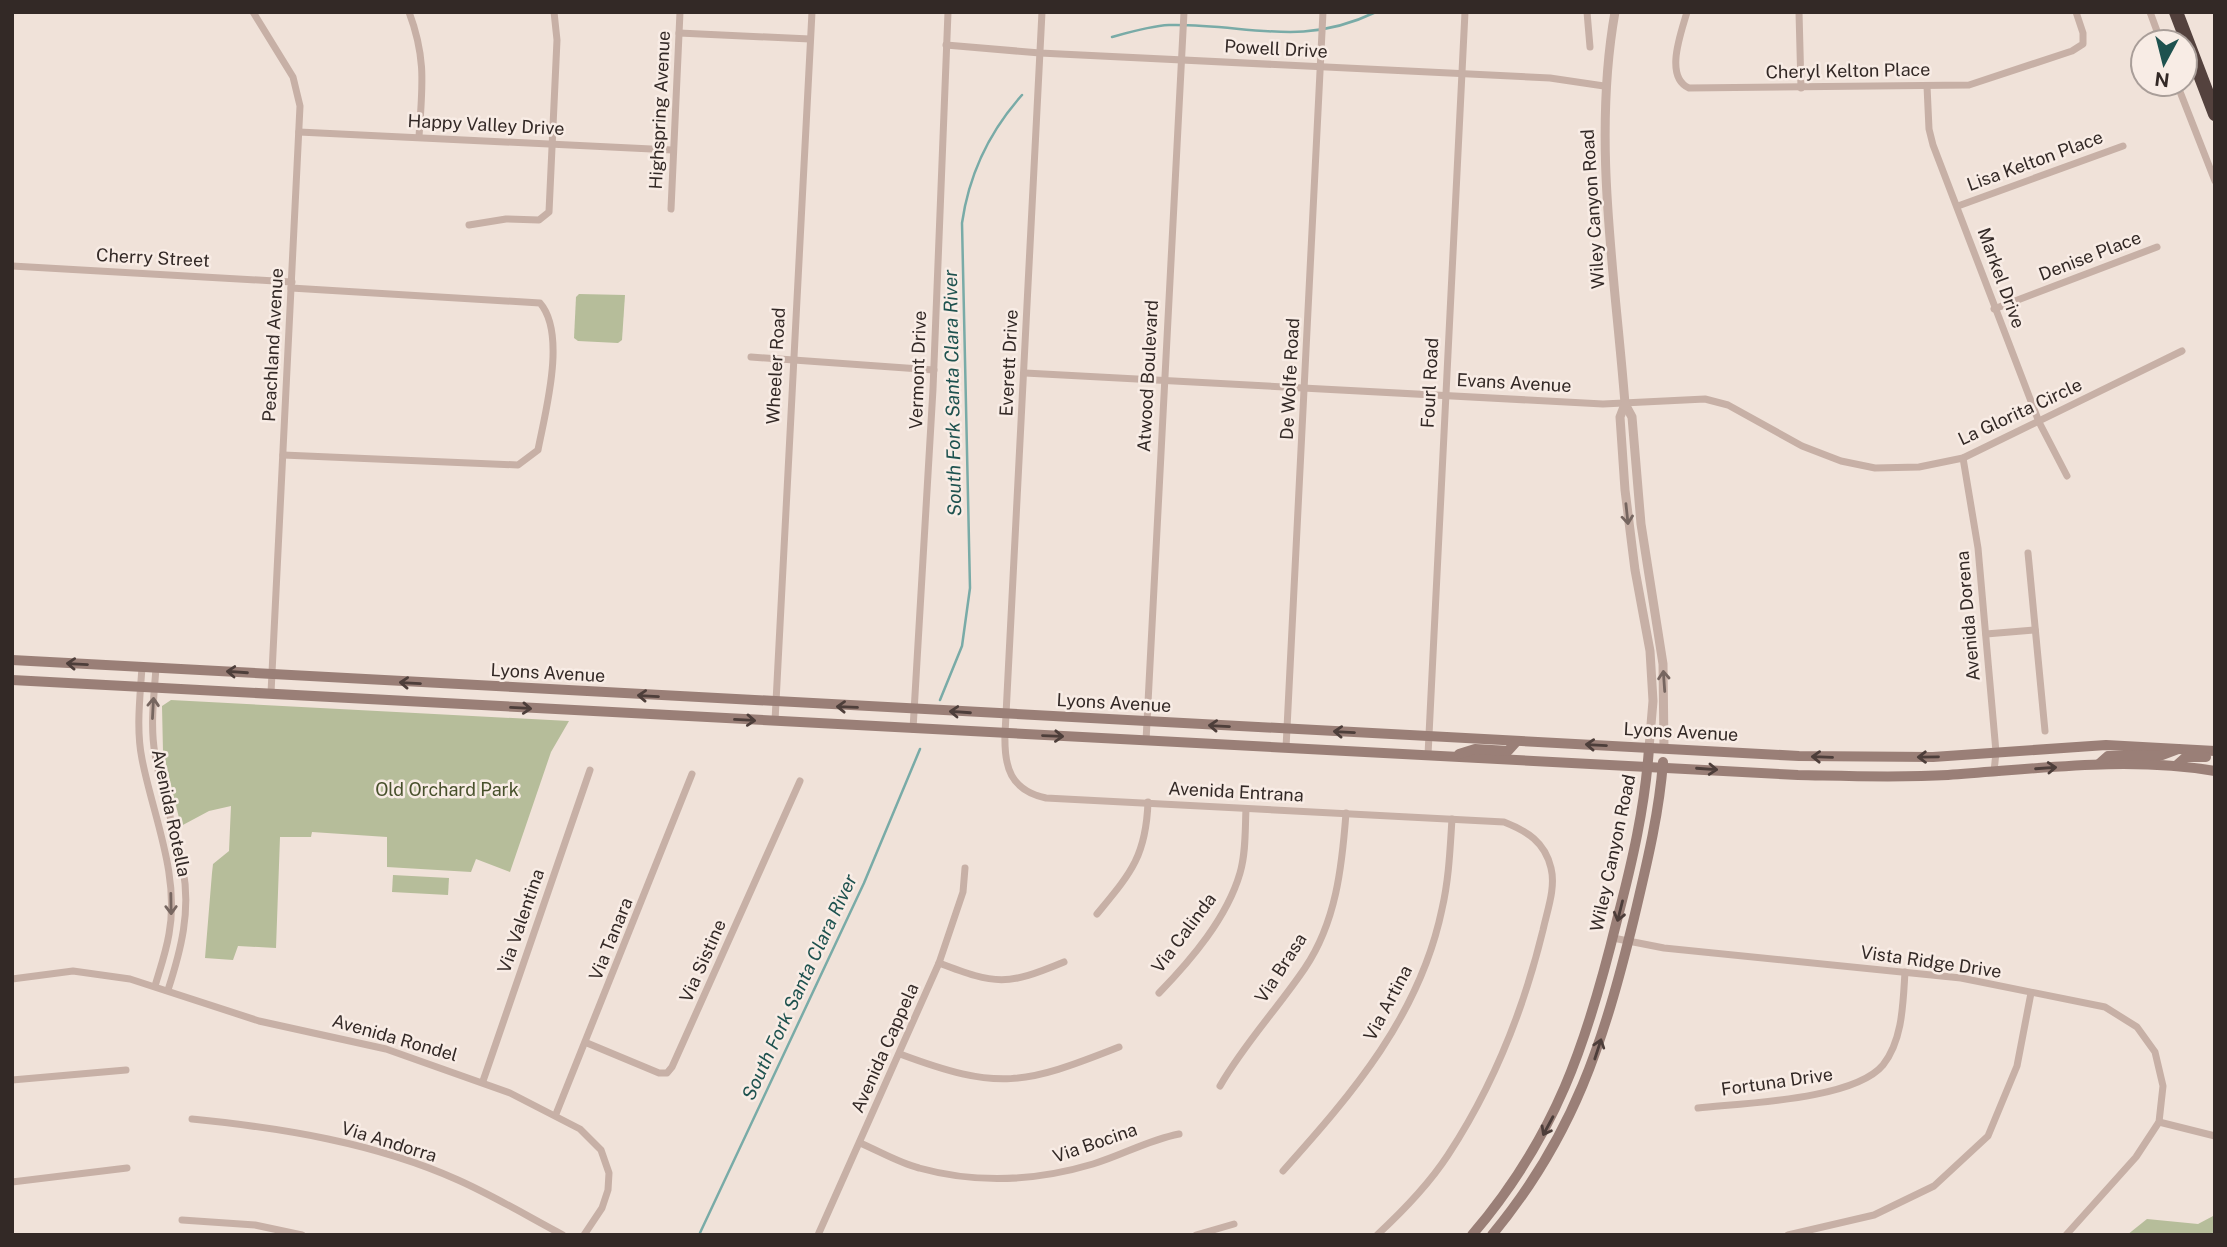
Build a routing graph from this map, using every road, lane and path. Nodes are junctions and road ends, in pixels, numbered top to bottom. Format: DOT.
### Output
graph roads {
  1 [pos="253,12"];
  2 [pos="409,12"];
  3 [pos="554,12"];
  4 [pos="680,12"];
  5 [pos="811,12"];
  6 [pos="948,12"];
  7 [pos="1042,12"];
  8 [pos="1465,12"];
  9 [pos="1587,12"];
  10 [pos="1615,12"];
  11 [pos="1687,12"];
  12 [pos="1799,12"];
  13 [pos="2076,12"];
  14 [pos="2176,12"];
  15 [pos="1184,14"];
  16 [pos="1323,16"];
  17 [pos="679,33"];
  18 [pos="810,39"];
  19 [pos="946,44"];
  20 [pos="1590,47"];
  21 [pos="1040,53"];
  22 [pos="1180,60"];
  23 [pos="1321,67"];
  24 [pos="1462,73"];
  25 [pos="1604,86"];
  26 [pos="1927,86"];
  27 [pos="1801,88"];
  28 [pos="2182,98"];
  29 [pos="2215,114"];
  30 [pos="299,132"];
  31 [pos="419,137"];
  32 [pos="554,145"];
  33 [pos="2123,146"];
  34 [pos="672,150"];
  35 [pos="2215,181"];
  36 [pos="1958,206"];
  37 [pos="671,209"];
  38 [pos="469,225"];
  39 [pos="2157,247"];
  40 [pos="12,266"];
  41 [pos="292,285"];
  42 [pos="1994,309"];
  43 [pos="2182,351"];
  44 [pos="751,357"];
  45 [pos="792,362"];
  46 [pos="934,370"];
  47 [pos="1025,373"];
  48 [pos="1163,381"];
  49 [pos="1305,388"];
  50 [pos="1446,396"];
  51 [pos="1625,404"];
  52 [pos="2039,422"];
  53 [pos="1635,445"];
  54 [pos="1621,446"];
  55 [pos="283,454"];
  56 [pos="1964,458"];
  57 [pos="1637,472"];
  58 [pos="1623,473"];
  59 [pos="2067,476"];
  60 [pos="1644,542"];
  61 [pos="1631,545"];
  62 [pos="2028,553"];
  63 [pos="2035,630"];
  64 [pos="1986,634"];
  65 [pos="12,660"];
  66 [pos="142,667"];
  67 [pos="156,668"];
  68 [pos="272,674"];
  69 [pos="12,680"];
  70 [pos="141,686"];
  71 [pos="155,687"];
  72 [pos="271,693"];
  73 [pos="775,703"];
  74 [pos="915,709"];
  75 [pos="1006,715"];
  76 [pos="775,721"];
  77 [pos="1147,723"];
  78 [pos="913,729"];
  79 [pos="1287,729"];
  80 [pos="2045,731"];
  81 [pos="1005,734"];
  82 [pos="1428,737"];
  83 [pos="1146,741"];
  84 [pos="1517,741"];
  85 [pos="1286,748"];
  86 [pos="1649,748"];
  87 [pos="2180,748"];
  88 [pos="1664,749"];
  89 [pos="2215,751"];
  90 [pos="1996,752"];
  91 [pos="1428,755"];
  92 [pos="1450,756"];
  93 [pos="2215,758"];
  94 [pos="2099,764"];
  95 [pos="2177,765"];
  96 [pos="1648,766"];
  97 [pos="1663,766"];
  98 [pos="590,770"];
  99 [pos="2215,771"];
  100 [pos="1994,772"];
  101 [pos="692,774"];
  102 [pos="800,781"];
  103 [pos="1148,802"];
  104 [pos="1246,809"];
  105 [pos="1346,813"];
  106 [pos="1452,818"];
  107 [pos="965,868"];
  108 [pos="1097,914"];
  109 [pos="1613,938"];
  110 [pos="1628,942"];
  111 [pos="1064,961"];
  112 [pos="939,963"];
  113 [pos="1905,972"];
  114 [pos="12,979"];
  115 [pos="155,986"];
  116 [pos="168,990"];
  117 [pos="1159,993"];
  118 [pos="2031,993"];
  119 [pos="587,1043"];
  120 [pos="1119,1047"];
  121 [pos="900,1054"];
  122 [pos="126,1070"];
  123 [pos="12,1080"];
  124 [pos="483,1081"];
  125 [pos="1220,1086"];
  126 [pos="1698,1108"];
  127 [pos="556,1114"];
  128 [pos="192,1119"];
  129 [pos="2159,1122"];
  130 [pos="1179,1134"];
  131 [pos="2215,1136"];
  132 [pos="860,1143"];
  133 [pos="127,1168"];
  134 [pos="1283,1171"];
  135 [pos="12,1182"];
  136 [pos="182,1220"];
  137 [pos="1234,1224"];
  138 [pos="820,1234"];
  139 [pos="302,1235"];
  140 [pos="564,1235"];
  141 [pos="584,1235"];
  142 [pos="1196,1235"];
  143 [pos="1377,1235"];
  144 [pos="1472,1235"];
  145 [pos="1492,1235"];
  146 [pos="1788,1235"];
  147 [pos="2066,1235"];
  1 -- 30 [label="street, Peachland Avenue"];
  2 -- 31 [label="street"];
  3 -- 32 [label="street"];
  4 -- 17 [label="street, Highspring Avenue"];
  5 -- 18 [label="street, Wheeler Road"];
  6 -- 19 [label="street, Vermont Drive"];
  7 -- 21 [label="street, Everett Drive"];
  8 -- 24 [label="street, Fourl Road"];
  9 -- 20 [label="street"];
  10 -- 25 [label="street, Wiley Canyon Road"];
  11 -- 27 [label="street, Cheryl Kelton Place"];
  12 -- 27 [label="street"];
  13 -- 26 [label="street, Cheryl Kelton Place"];
  14 -- 29 [label="highway"];
  15 -- 22 [label="street, Atwood Boulevard"];
  16 -- 23 [label="street, De Wolfe Road"];
  17 -- 18 [label="street"];
  17 -- 34 [label="street, Highspring Avenue"];
  18 -- 45 [label="street, Wheeler Road"];
  19 -- 21 [label="street, Powell Drive"];
  19 -- 46 [label="street, Vermont Drive"];
  21 -- 22 [label="street, Powell Drive"];
  21 -- 47 [label="street, Everett Drive"];
  22 -- 23 [label="street, Powell Drive"];
  22 -- 48 [label="street, Atwood Boulevard"];
  23 -- 24 [label="street, Powell Drive"];
  23 -- 49 [label="street, De Wolfe Road"];
  24 -- 25 [label="street, Powell Drive"];
  24 -- 50 [label="street, Fourl Road"];
  25 -- 51 [label="street, Wiley Canyon Road"];
  26 -- 27 [label="street, Cheryl Kelton Place"];
  26 -- 36 [label="street, Markel Drive"];
  28 -- 35 [label="street"];
  30 -- 31 [label="street, Happy Valley Drive"];
  30 -- 41 [label="street, Peachland Avenue"];
  31 -- 32 [label="street, Happy Valley Drive"];
  32 -- 34 [label="street, Happy Valley Drive"];
  32 -- 38 [label="street"];
  33 -- 36 [label="street, Lisa Kelton Place"];
  34 -- 37 [label="street, Highspring Avenue"];
  36 -- 42 [label="street, Markel Drive"];
  39 -- 42 [label="street, Denise Place"];
  40 -- 41 [label="street, Cherry Street"];
  41 -- 55 [label="street, Peachland Avenue"];
  41 -- 55 [label="street, Cherry Street"];
  42 -- 52 [label="street, Markel Drive"];
  43 -- 52 [label="street, La Glorita Circle"];
  44 -- 45 [label="street"];
  45 -- 46 [label="street"];
  45 -- 73 [label="street, Wheeler Road"];
  46 -- 74 [label="street, Vermont Drive"];
  47 -- 48 [label="street, Evans Avenue"];
  47 -- 75 [label="street, Everett Drive"];
  48 -- 49 [label="street, Evans Avenue"];
  48 -- 77 [label="street, Atwood Boulevard"];
  49 -- 50 [label="street, Evans Avenue"];
  49 -- 79 [label="street, De Wolfe Road"];
  50 -- 51 [label="street, Evans Avenue"];
  50 -- 82 [label="street, Fourl Road"];
  51 -- 53 [label="street, Wiley Canyon Road"];
  51 -- 54 [label="street, Wiley Canyon Road"];
  51 -- 56 [label="street, La Glorita Circle"];
  52 -- 56 [label="street, La Glorita Circle"];
  52 -- 59 [label="street, Markel Drive"];
  53 -- 54 [label="street"];
  53 -- 57 [label="street, Wiley Canyon Road"];
  54 -- 58 [label="street, Wiley Canyon Road"];
  55 -- 68 [label="street, Peachland Avenue"];
  56 -- 64 [label="street, Avenida Dorena"];
  57 -- 58 [label="street"];
  57 -- 60 [label="street, Wiley Canyon Road"];
  58 -- 61 [label="street, Wiley Canyon Road, one-way"];
  60 -- 61 [label="street"];
  88 -- 60 [label="street, Wiley Canyon Road, one-way"];
  61 -- 86 [label="street, Wiley Canyon Road"];
  62 -- 63 [label="street"];
  63 -- 64 [label="street"];
  63 -- 80 [label="street"];
  64 -- 90 [label="street, Avenida Dorena"];
  66 -- 65 [label="main road, Lyons Avenue, one-way"];
  66 -- 67 [label="main road, Lyons Avenue"];
  66 -- 70 [label="street, Avenida Rotella"];
  68 -- 67 [label="main road, Lyons Avenue, one-way"];
  67 -- 71 [label="street, Avenida Rotella"];
  68 -- 72 [label="street, Peachland Avenue"];
  73 -- 68 [label="main road, Lyons Avenue, one-way"];
  69 -- 70 [label="main road, Lyons Avenue"];
  70 -- 71 [label="main road, Lyons Avenue"];
  70 -- 115 [label="street, Avenida Rotella, one-way"];
  71 -- 72 [label="main road, Lyons Avenue"];
  116 -- 71 [label="street, Avenida Rotella, one-way"];
  72 -- 76 [label="main road, Lyons Avenue, one-way"];
  74 -- 73 [label="main road, Lyons Avenue, one-way"];
  73 -- 76 [label="street, Wheeler Road"];
  75 -- 74 [label="main road, Lyons Avenue, one-way"];
  74 -- 78 [label="street, Vermont Drive"];
  75 -- 77 [label="main road, Lyons Avenue"];
  75 -- 81 [label="street, Avenida Entrana"];
  76 -- 78 [label="main road, Lyons Avenue"];
  79 -- 77 [label="main road, Lyons Avenue, one-way"];
  77 -- 83 [label="street, Atwood Boulevard"];
  78 -- 81 [label="main road, Lyons Avenue"];
  82 -- 79 [label="main road, Lyons Avenue, one-way"];
  79 -- 85 [label="street, De Wolfe Road"];
  81 -- 83 [label="main road, Lyons Avenue, one-way"];
  81 -- 103 [label="street, Avenida Entrana"];
  82 -- 84 [label="main road, Lyons Avenue"];
  82 -- 91 [label="street, Fourl Road"];
  83 -- 85 [label="main road, Lyons Avenue"];
  86 -- 84 [label="main road, Lyons Avenue, one-way"];
  84 -- 92 [label="main road"];
  85 -- 91 [label="main road, Lyons Avenue"];
  86 -- 88 [label="main road, Lyons Avenue"];
  86 -- 96 [label="main road, Wiley Canyon Road"];
  87 -- 89 [label="main road, Lyons Avenue"];
  87 -- 90 [label="main road, Lyons Avenue"];
  87 -- 94 [label="main road"];
  90 -- 88 [label="main road, Lyons Avenue, one-way"];
  88 -- 97 [label="main road, Wiley Canyon Road"];
  90 -- 100 [label="street, Avenida Dorena"];
  91 -- 92 [label="main road, Lyons Avenue"];
  92 -- 96 [label="main road, Lyons Avenue"];
  93 -- 95 [label="main road"];
  94 -- 95 [label="main road, Lyons Avenue"];
  100 -- 94 [label="main road, Lyons Avenue, one-way"];
  95 -- 99 [label="main road, Lyons Avenue"];
  96 -- 97 [label="main road, Lyons Avenue"];
  96 -- 109 [label="main road, Wiley Canyon Road, one-way"];
  97 -- 100 [label="main road, Lyons Avenue, one-way"];
  97 -- 110 [label="main road, Wiley Canyon Road"];
  98 -- 124 [label="street, Via Valentina"];
  101 -- 119 [label="street, Via Tanara"];
  102 -- 119 [label="street, Via Sistine"];
  103 -- 104 [label="street, Avenida Entrana"];
  103 -- 108 [label="street"];
  104 -- 105 [label="street, Avenida Entrana"];
  104 -- 117 [label="street, Via Calinda"];
  105 -- 106 [label="street, Avenida Entrana"];
  105 -- 125 [label="street, Via Brasa"];
  106 -- 134 [label="street, Via Artina"];
  106 -- 143 [label="street, Avenida Entrana"];
  107 -- 112 [label="street, Avenida Cappela"];
  109 -- 110 [label="street, Vista Ridge Drive"];
  109 -- 144 [label="main road, Wiley Canyon Road, one-way"];
  110 -- 113 [label="street, Vista Ridge Drive"];
  145 -- 110 [label="main road, Wiley Canyon Road, one-way"];
  111 -- 112 [label="street"];
  112 -- 121 [label="street, Avenida Cappela"];
  113 -- 118 [label="street, Vista Ridge Drive"];
  113 -- 126 [label="street, Fortuna Drive"];
  114 -- 115 [label="street"];
  115 -- 116 [label="street, Avenida Rondel"];
  116 -- 124 [label="street, Avenida Rondel"];
  118 -- 129 [label="street, Vista Ridge Drive"];
  118 -- 146 [label="street"];
  119 -- 127 [label="street, Via Tanara"];
  120 -- 121 [label="street"];
  121 -- 132 [label="street, Avenida Cappela"];
  122 -- 123 [label="street"];
  124 -- 127 [label="street, Avenida Rondel"];
  127 -- 141 [label="street, Avenida Rondel"];
  128 -- 140 [label="street, Via Andorra"];
  129 -- 131 [label="street"];
  129 -- 147 [label="street"];
  130 -- 132 [label="street, Via Bocina"];
  132 -- 138 [label="street, Avenida Cappela"];
  133 -- 135 [label="street"];
  136 -- 139 [label="street"];
  137 -- 142 [label="street"];
}
